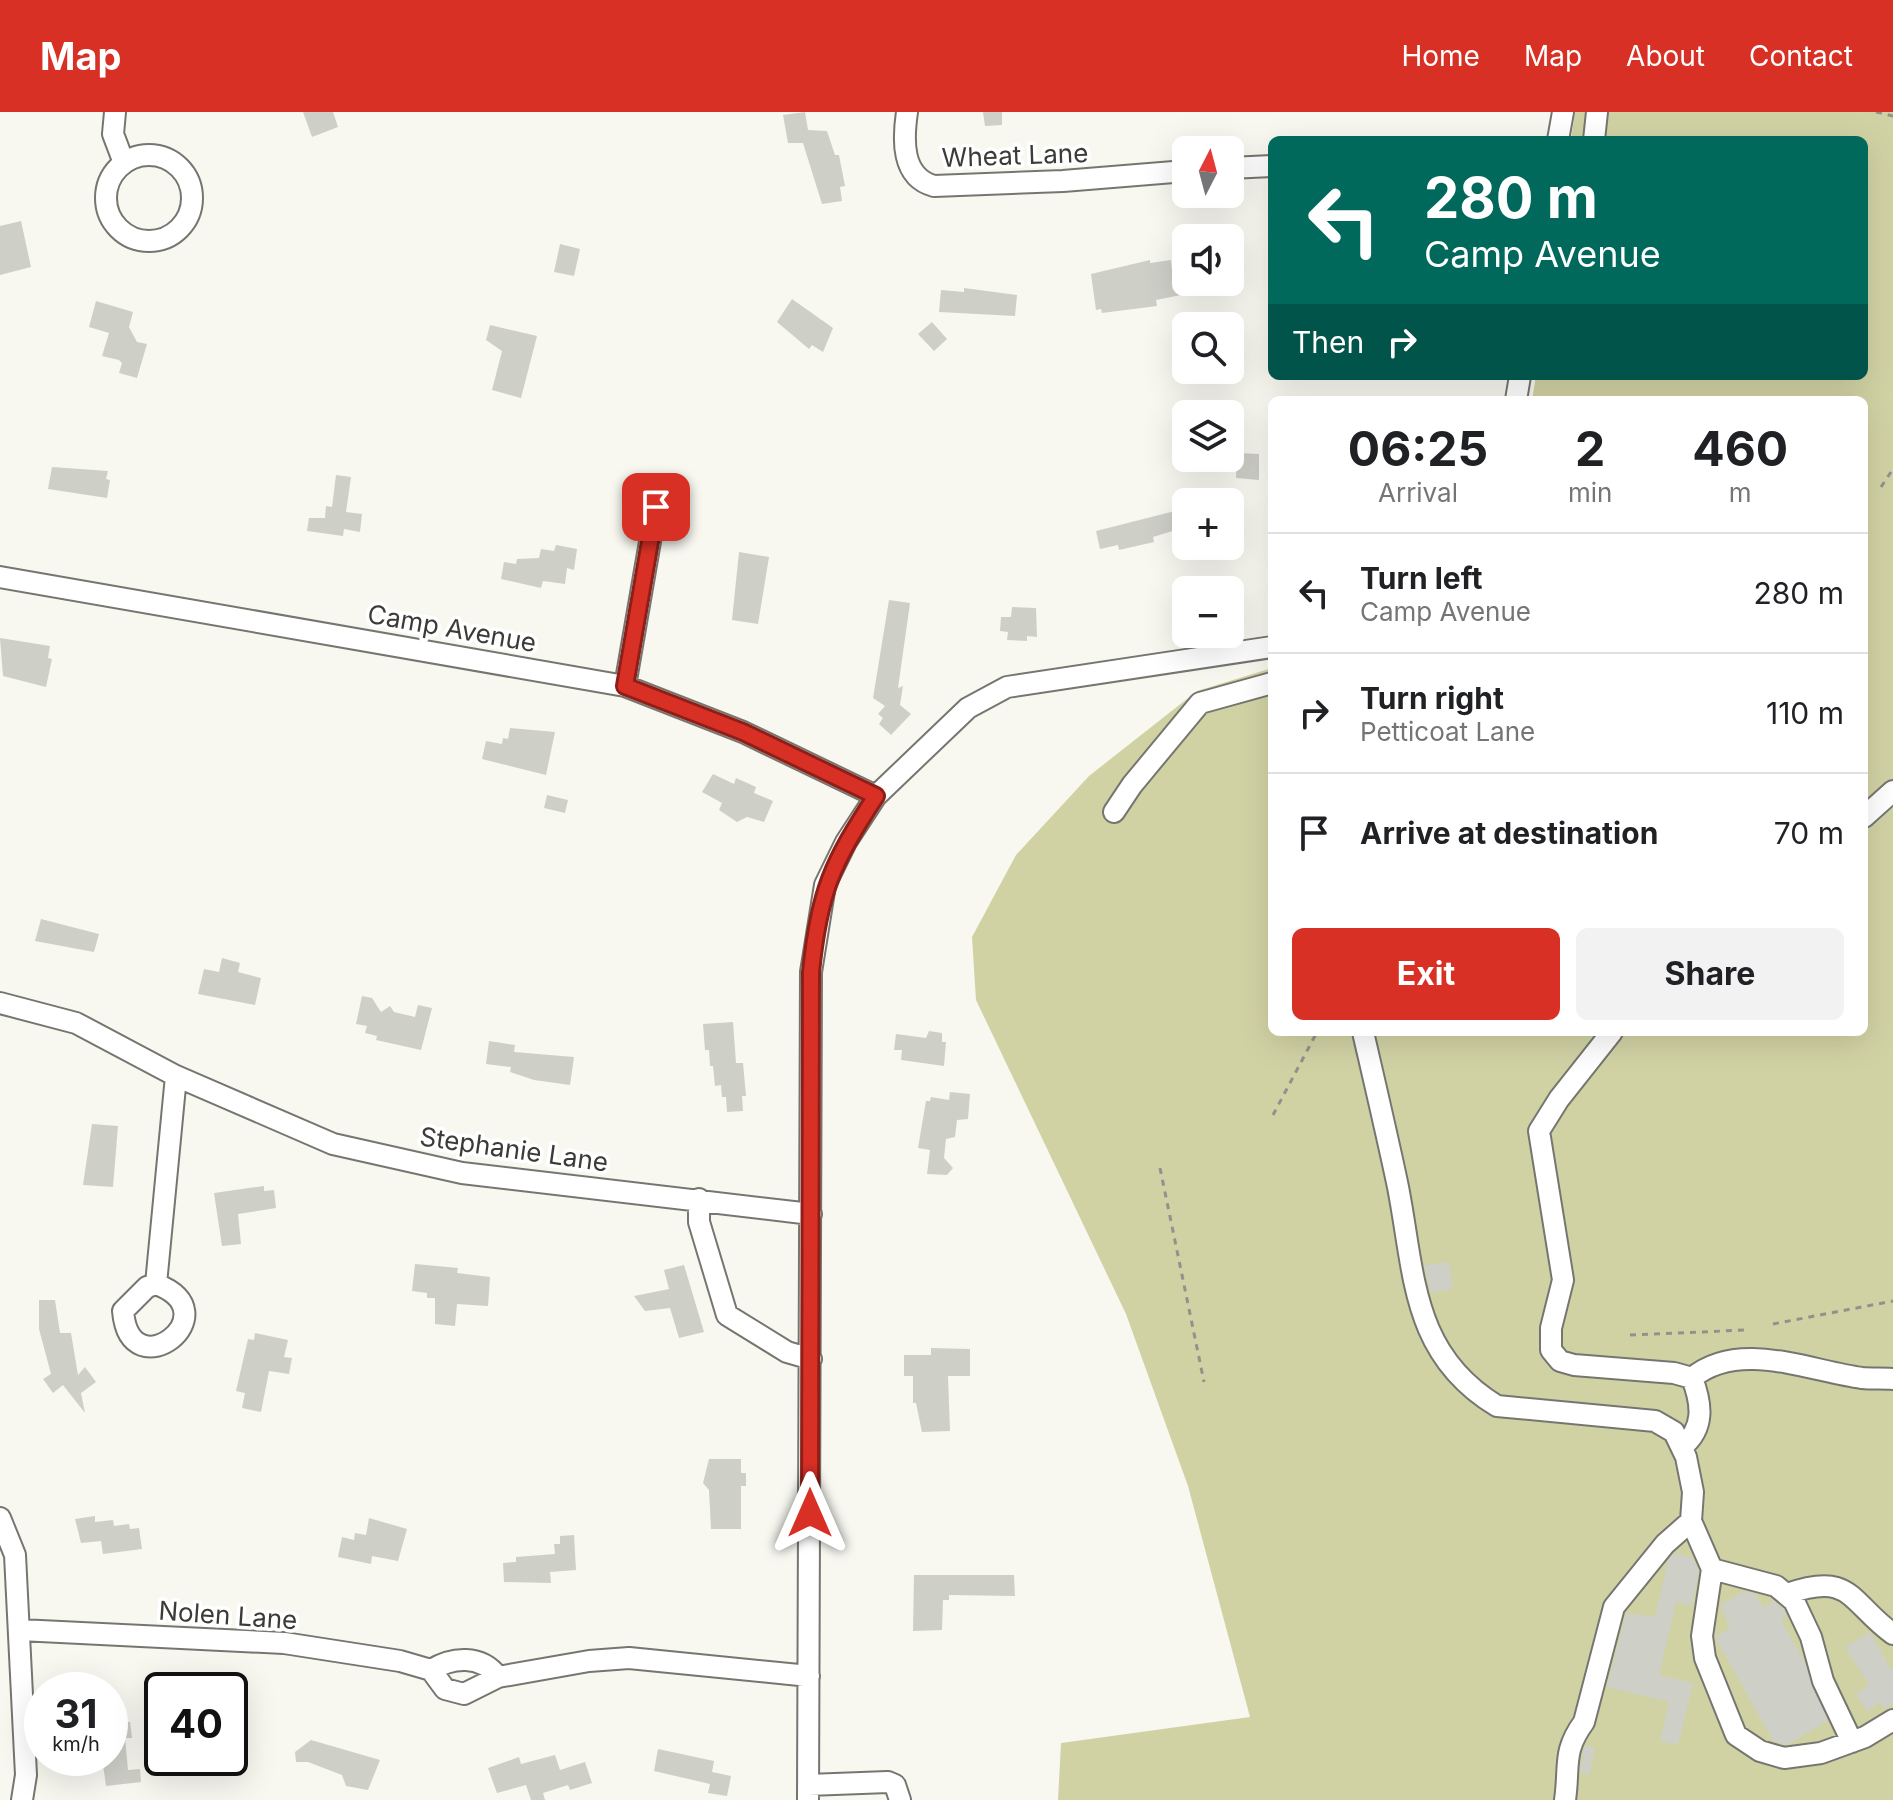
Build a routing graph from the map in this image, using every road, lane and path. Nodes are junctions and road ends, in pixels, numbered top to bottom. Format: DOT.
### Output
graph roads {
  1 [pos="115,112"];
  2 [pos="907,112"];
  3 [pos="1563,112"];
  4 [pos="1597,112"];
  5 [pos="1876,112"];
  6 [pos="1893,116"];
  7 [pos="1559,136"];
  8 [pos="1594,136"];
  9 [pos="124,163"];
  10 [pos="1268,166"];
  11 [pos="1244,167"];
  12 [pos="1172,172"];
  13 [pos="1893,469"];
  14 [pos="1881,487"];
  15 [pos="656,507"];
  16 [pos="0,577"];
  17 [pos="1268,648"];
  18 [pos="1268,684"];
  19 [pos="625,686"];
  20 [pos="1893,791"];
  21 [pos="876,796"];
  22 [pos="1114,812"];
  23 [pos="1868,813"];
  24 [pos="0,1003"];
  25 [pos="1315,1036"];
  26 [pos="1364,1036"];
  27 [pos="1609,1036"];
  28 [pos="176,1076"];
  29 [pos="1273,1115"];
  30 [pos="1160,1168"];
  31 [pos="699,1199"];
  32 [pos="811,1214"];
  33 [pos="156,1284"];
  34 [pos="1893,1301"];
  35 [pos="1773,1324"];
  36 [pos="1746,1330"];
  37 [pos="1630,1335"];
  38 [pos="811,1359"];
  39 [pos="1692,1378"];
  40 [pos="1893,1379"];
  41 [pos="1204,1382"];
  42 [pos="1682,1447"];
  43 [pos="0,1518"];
  44 [pos="1691,1521"];
  45 [pos="1712,1569"];
  46 [pos="1787,1594"];
  47 [pos="20,1630"];
  48 [pos="1893,1634"];
  49 [pos="431,1670"];
  50 [pos="809,1676"];
  51 [pos="498,1677"];
  52 [pos="1893,1720"];
  53 [pos="1852,1742"];
  54 [pos="808,1792"];
  55 [pos="22,1800"];
  56 [pos="900,1800"];
  57 [pos="1565,1800"];
  1 -- 9 [label="street"];
  2 -- 12 [label="street, Wheat Lane"];
  3 -- 7 [label="street"];
  4 -- 8 [label="street"];
  5 -- 6 [label="path"];
  9 -- 9 [label="street"];
  10 -- 11 [label="street"];
  13 -- 14 [label="path"];
  15 -- 19 [label="street"];
  16 -- 19 [label="street, Camp Avenue"];
  17 -- 21 [label="street"];
  18 -- 22 [label="street"];
  19 -- 21 [label="street, Camp Avenue"];
  20 -- 23 [label="street"];
  21 -- 32 [label="street"];
  24 -- 28 [label="street, Stephanie Lane"];
  25 -- 29 [label="path"];
  26 -- 42 [label="street"];
  27 -- 39 [label="street"];
  28 -- 31 [label="street, Stephanie Lane"];
  28 -- 33 [label="street"];
  30 -- 41 [label="path"];
  31 -- 32 [label="street, Stephanie Lane"];
  31 -- 38 [label="street"];
  32 -- 38 [label="street"];
  34 -- 35 [label="path"];
  36 -- 37 [label="path"];
  38 -- 50 [label="street"];
  39 -- 40 [label="street"];
  39 -- 42 [label="street"];
  42 -- 44 [label="street"];
  43 -- 47 [label="street"];
  44 -- 45 [label="street"];
  44 -- 57 [label="street"];
  45 -- 46 [label="street"];
  45 -- 53 [label="street"];
  46 -- 48 [label="street"];
  46 -- 53 [label="street"];
  47 -- 49 [label="street, Nolen Lane"];
  47 -- 55 [label="street"];
  49 -- 51 [label="street"];
  49 -- 51 [label="street, Nolen Lane"];
  50 -- 51 [label="street, Nolen Lane"];
  50 -- 54 [label="street"];
  52 -- 53 [label="street"];
  54 -- 56 [label="street"];
}
